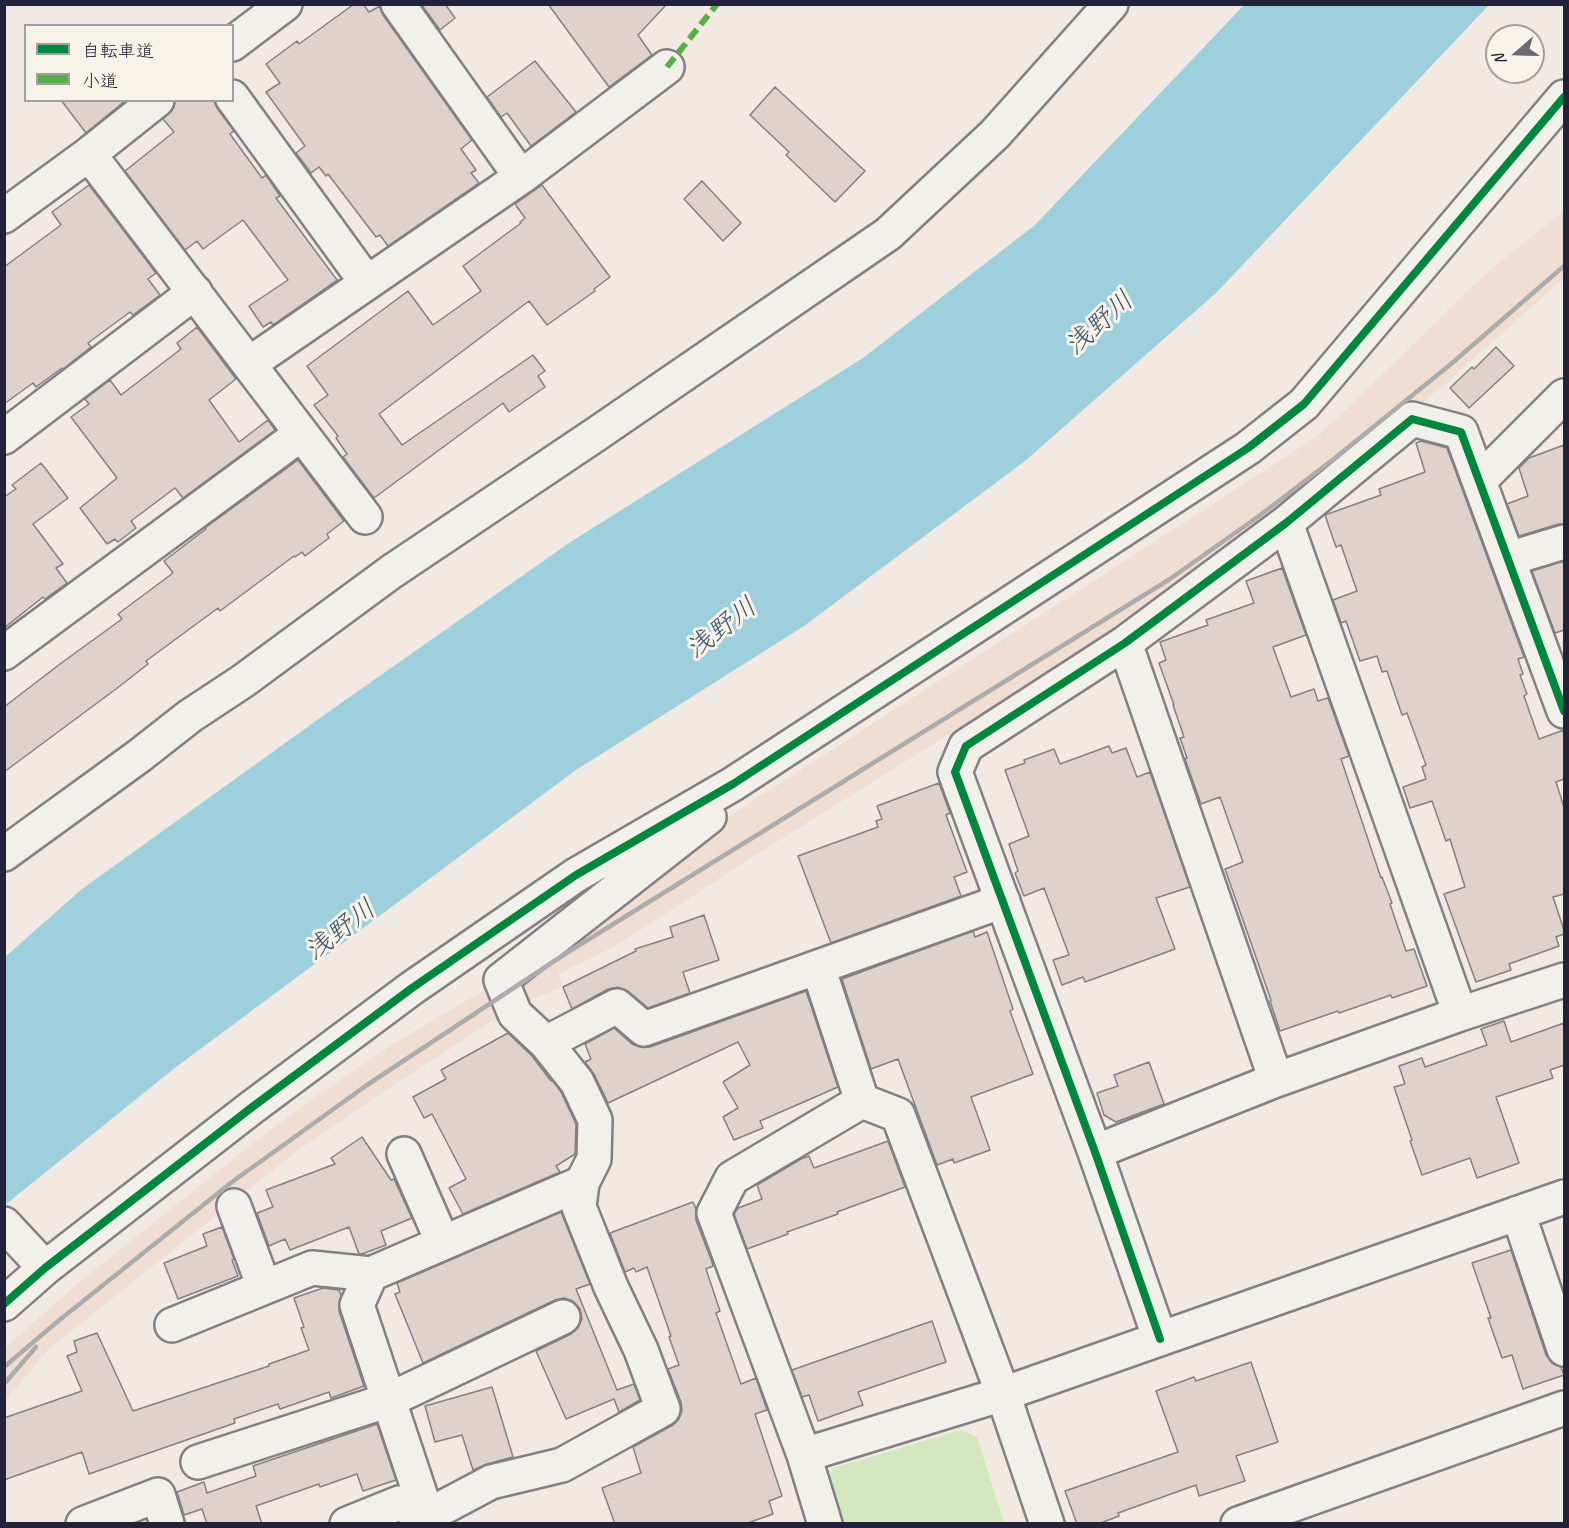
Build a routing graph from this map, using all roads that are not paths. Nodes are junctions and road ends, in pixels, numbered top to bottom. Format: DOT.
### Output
graph roads {
  1 [pos="285,4"];
  2 [pos="398,4"];
  3 [pos="1112,4"];
  4 [pos="234,42"];
  5 [pos="667,67"];
  6 [pos="1564,97"];
  7 [pos="234,100"];
  8 [pos="154,102"];
  9 [pos="90,153"];
  10 [pos="521,177"];
  11 [pos="4,216"];
  12 [pos="367,283"];
  13 [pos="195,292"];
  14 [pos="249,364"];
  15 [pos="1564,396"];
  16 [pos="302,434"];
  17 [pos="4,437"];
  18 [pos="1479,481"];
  19 [pos="365,517"];
  20 [pos="1286,522"];
  21 [pos="1564,542"];
  22 [pos="1508,559"];
  23 [pos="1125,643"];
  24 [pos="4,653"];
  25 [pos="1563,705"];
  26 [pos="733,784"];
  27 [pos="4,854"];
  28 [pos="1003,901"];
  29 [pos="818,967"];
  30 [pos="1564,980"];
  31 [pos="1460,1014"];
  32 [pos="546,1043"];
  33 [pos="1276,1080"];
  34 [pos="862,1101"];
  35 [pos="1095,1152"];
  36 [pos="404,1154"];
  37 [pos="582,1183"];
  38 [pos="1564,1197"];
  39 [pos="234,1206"];
  40 [pos="1518,1213"];
  41 [pos="4,1224"];
  42 [pos="443,1243"];
  43 [pos="45,1268"];
  44 [pos="371,1274"];
  45 [pos="264,1287"];
  46 [pos="4,1304"];
  47 [pos="563,1317"];
  48 [pos="172,1325"];
  49 [pos="1160,1339"];
  50 [pos="1564,1349"];
  51 [pos="1003,1394"];
  52 [pos="389,1400"];
  53 [pos="1564,1408"];
  54 [pos="804,1455"];
  55 [pos="198,1462"];
  56 [pos="429,1520"];
  57 [pos="83,1524"];
  58 [pos="167,1524"];
  59 [pos="347,1524"];
  60 [pos="825,1524"];
  61 [pos="1047,1524"];
  62 [pos="1238,1524"];
  1 -- 4 [label="street"];
  2 -- 10 [label="street"];
  3 -- 27 [label="street"];
  5 -- 10 [label="street"];
  6 -- 26 [label="street"];
  7 -- 12 [label="street"];
  8 -- 9 [label="street"];
  9 -- 11 [label="street"];
  9 -- 13 [label="street"];
  10 -- 12 [label="street"];
  12 -- 14 [label="street"];
  13 -- 14 [label="street"];
  13 -- 17 [label="street"];
  14 -- 16 [label="street"];
  15 -- 18 [label="street"];
  16 -- 19 [label="street"];
  16 -- 24 [label="street"];
  18 -- 20 [label="street"];
  18 -- 22 [label="street"];
  20 -- 23 [label="street"];
  20 -- 31 [label="street"];
  21 -- 22 [label="street"];
  22 -- 25 [label="street"];
  23 -- 28 [label="street"];
  23 -- 33 [label="street"];
  26 -- 32 [label="street"];
  26 -- 43 [label="street"];
  28 -- 29 [label="street"];
  28 -- 35 [label="street"];
  29 -- 32 [label="street"];
  29 -- 34 [label="street"];
  30 -- 31 [label="street"];
  31 -- 33 [label="street"];
  32 -- 37 [label="street"];
  33 -- 35 [label="street"];
  34 -- 51 [label="street"];
  34 -- 54 [label="street"];
  35 -- 49 [label="street"];
  36 -- 42 [label="street"];
  37 -- 42 [label="street"];
  37 -- 56 [label="street"];
  38 -- 40 [label="street"];
  39 -- 45 [label="street"];
  40 -- 49 [label="street"];
  40 -- 50 [label="street"];
  41 -- 43 [label="street"];
  42 -- 44 [label="street"];
  43 -- 46 [label="street"];
  44 -- 45 [label="street"];
  44 -- 52 [label="street"];
  45 -- 48 [label="street"];
  47 -- 52 [label="street"];
  49 -- 51 [label="street"];
  51 -- 54 [label="street"];
  51 -- 61 [label="street"];
  52 -- 55 [label="street"];
  52 -- 56 [label="street"];
  53 -- 62 [label="street"];
  54 -- 60 [label="street"];
  56 -- 59 [label="street"];
  57 -- 58 [label="street"];
}
